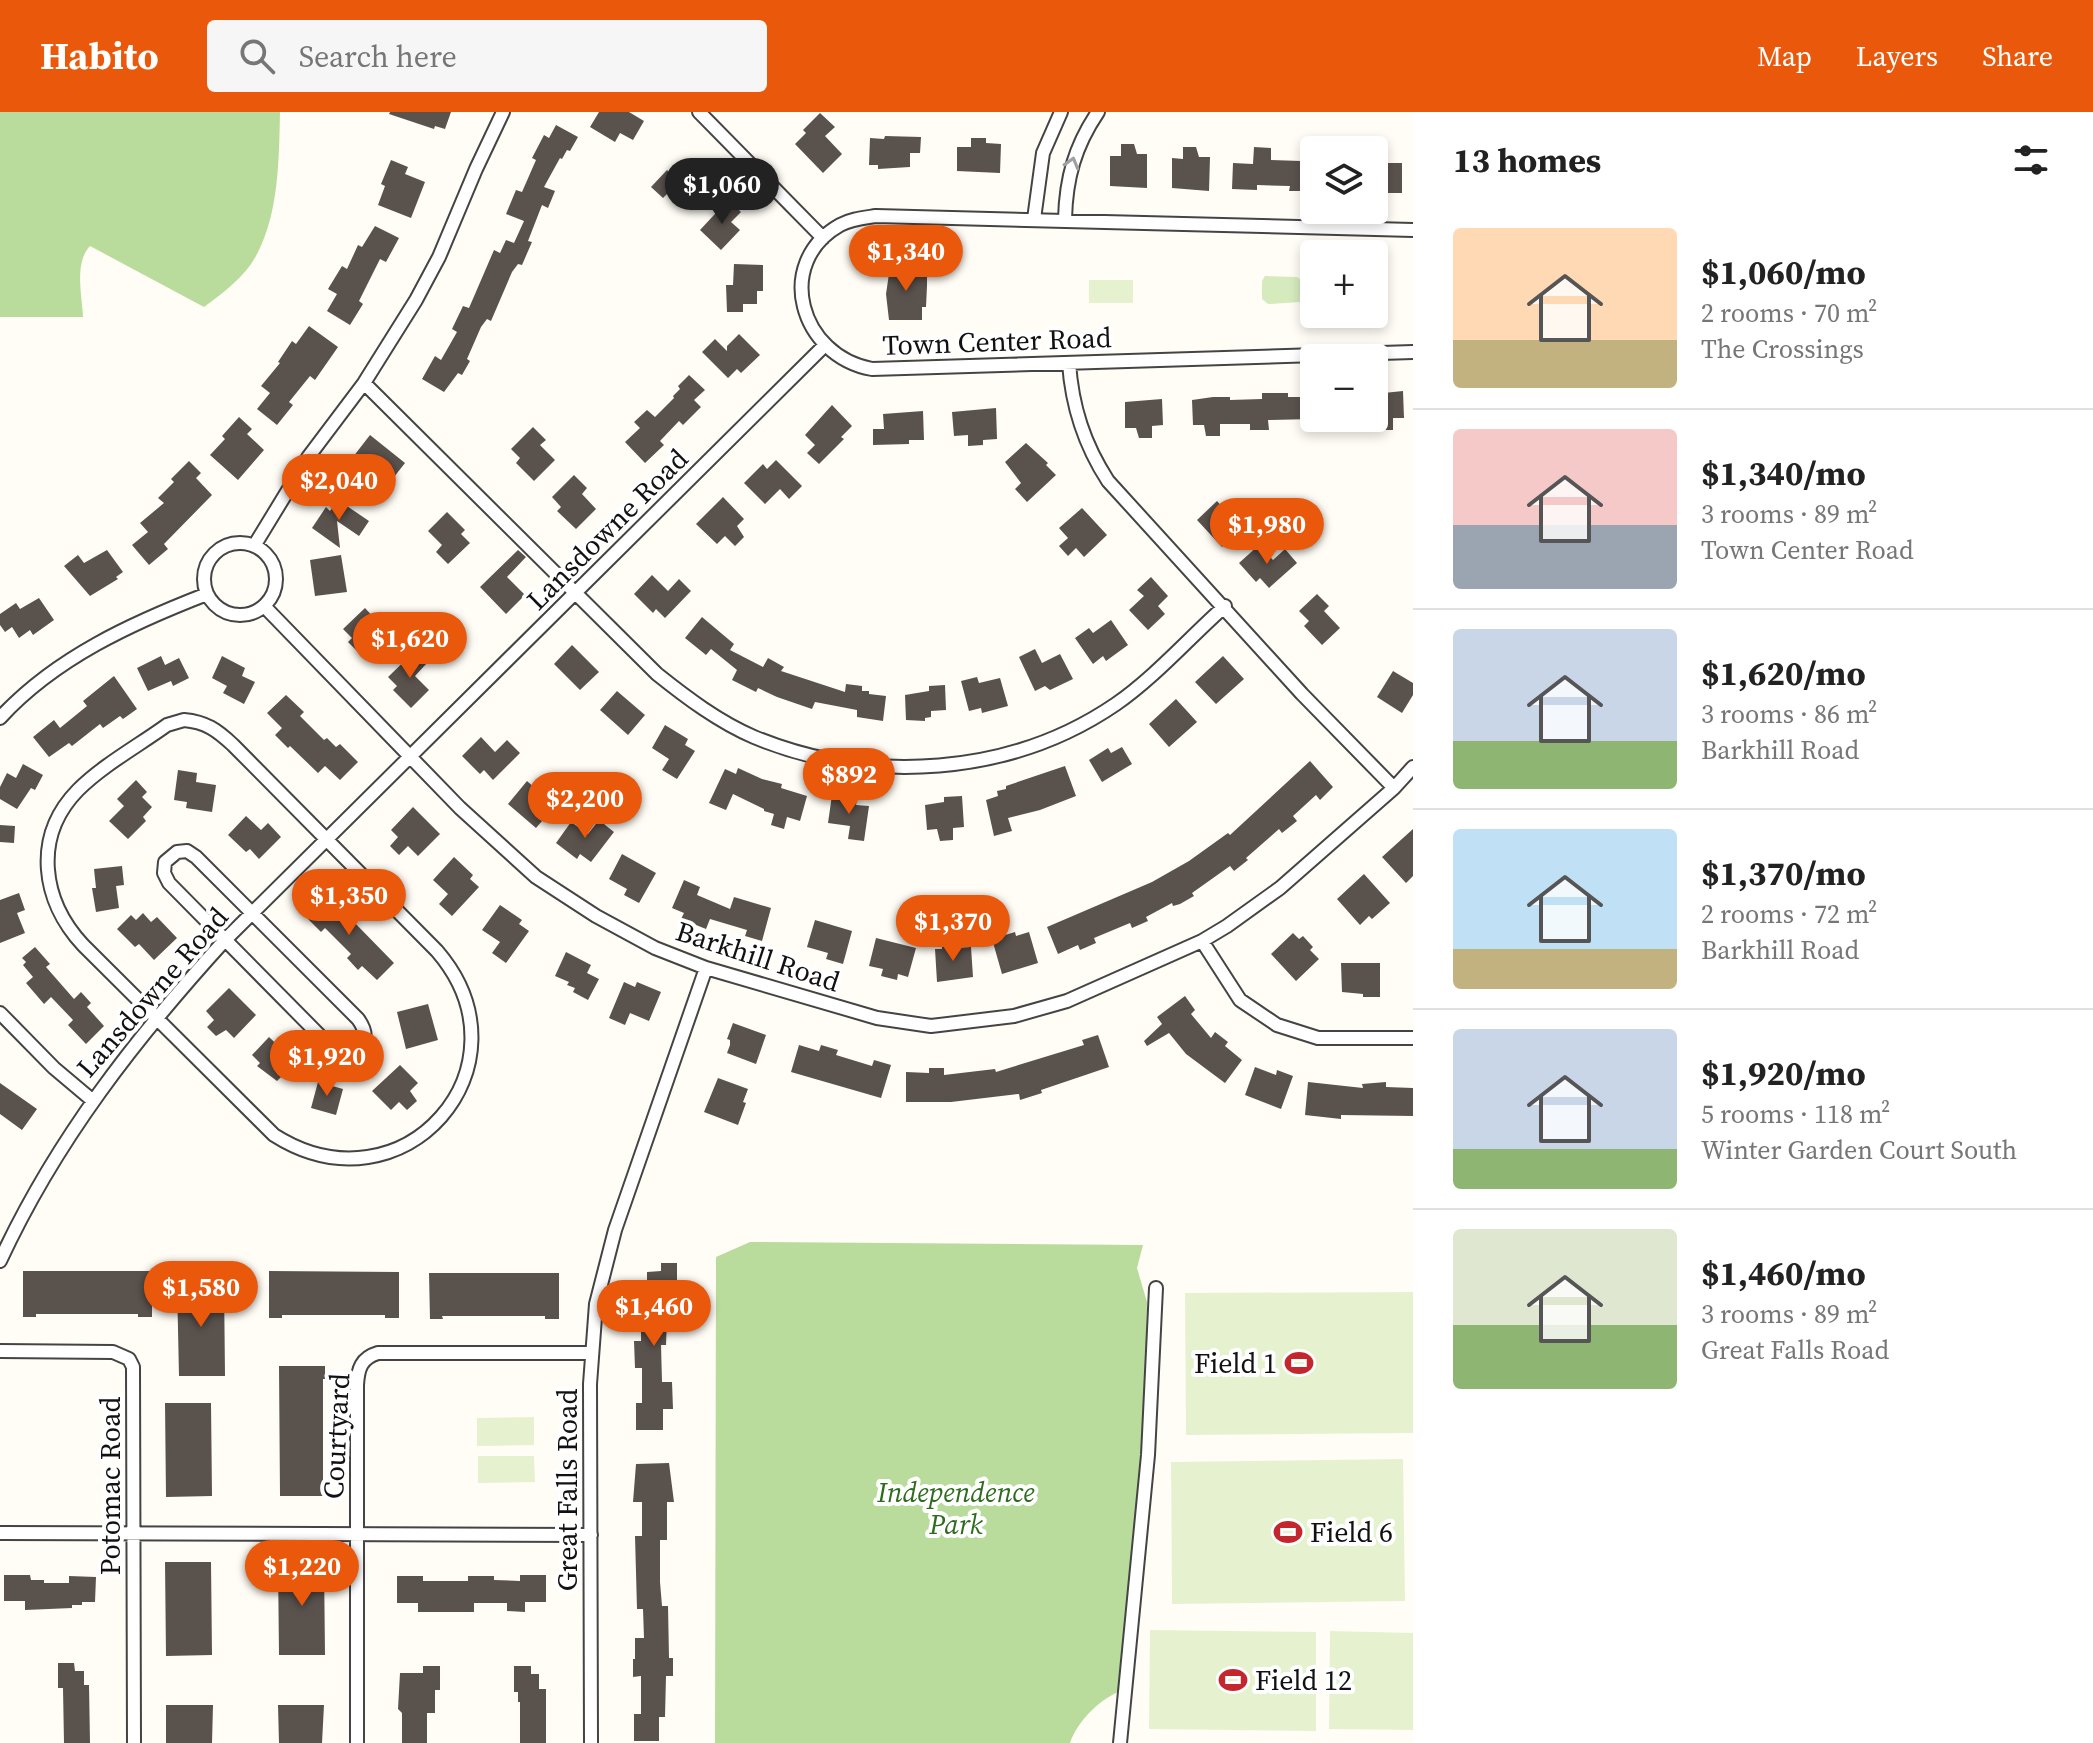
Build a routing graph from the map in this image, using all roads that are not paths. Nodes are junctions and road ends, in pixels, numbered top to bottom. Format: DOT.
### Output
graph roads {
  1 [pos="503,112"];
  2 [pos="699,112"];
  3 [pos="1061,112"];
  4 [pos="1098,112"];
  5 [pos="1034,219"];
  6 [pos="1065,219"];
  7 [pos="1413,230"];
  8 [pos="823,238"];
  9 [pos="824,346"];
  10 [pos="1413,352"];
  11 [pos="1069,363"];
  12 [pos="364,383"];
  13 [pos="254,546"];
  14 [pos="577,593"];
  15 [pos="207,594"];
  16 [pos="264,606"];
  17 [pos="1225,606"];
  18 [pos="0,718"];
  19 [pos="410,757"];
  20 [pos="1413,767"];
  21 [pos="1394,788"];
  22 [pos="327,840"];
  23 [pos="253,913"];
  24 [pos="224,941"];
  25 [pos="1202,941"];
  26 [pos="706,968"];
  27 [pos="0,1013"];
  28 [pos="155,1017"];
  29 [pos="1413,1038"];
  30 [pos="92,1100"];
  31 [pos="0,1261"];
  32 [pos="1156,1288"];
  33 [pos="0,1351"];
  34 [pos="591,1353"];
  35 [pos="0,1533"];
  36 [pos="135,1533"];
  37 [pos="357,1534"];
  38 [pos="591,1535"];
  39 [pos="134,1743"];
  40 [pos="357,1743"];
  41 [pos="591,1743"];
  42 [pos="1120,1743"];
  1 -- 12 [label="street"];
  2 -- 8 [label="street"];
  3 -- 5 [label="street"];
  6 -- 4 [label="street, one-way"];
  5 -- 6 [label="street"];
  5 -- 8 [label="street"];
  6 -- 7 [label="street"];
  8 -- 9 [label="street"];
  9 -- 11 [label="street, Town Center Road"];
  9 -- 14 [label="street, Lansdowne Road"];
  10 -- 11 [label="street, Town Center Road"];
  11 -- 17 [label="street"];
  12 -- 13 [label="street"];
  12 -- 14 [label="street"];
  13 -- 15 [label="street"];
  13 -- 16 [label="street"];
  14 -- 17 [label="street"];
  14 -- 19 [label="street, Lansdowne Road"];
  15 -- 16 [label="street"];
  15 -- 18 [label="street"];
  16 -- 19 [label="street, Barkhill Road"];
  17 -- 21 [label="street"];
  19 -- 22 [label="street, Lansdowne Road"];
  19 -- 26 [label="street, Barkhill Road"];
  20 -- 21 [label="street, Barkhill Road"];
  21 -- 25 [label="street, Barkhill Road"];
  22 -- 23 [label="street, Lansdowne Road"];
  22 -- 28 [label="street"];
  22 -- 28 [label="street"];
  23 -- 24 [label="street, Lansdowne Road"];
  23 -- 24 [label="street"];
  23 -- 24 [label="street"];
  24 -- 28 [label="street, Lansdowne Road"];
  25 -- 26 [label="street, Barkhill Road"];
  25 -- 29 [label="street"];
  26 -- 34 [label="street, Great Falls Road"];
  27 -- 30 [label="street"];
  28 -- 30 [label="street, Lansdowne Road"];
  30 -- 31 [label="street, Lansdowne Road"];
  32 -- 42 [label="street"];
  33 -- 36 [label="street, Potomac Road"];
  34 -- 37 [label="street, Courtyard"];
  34 -- 38 [label="street, Great Falls Road"];
  35 -- 36 [label="street"];
  36 -- 37 [label="street"];
  36 -- 39 [label="street, Potomac Road"];
  37 -- 38 [label="street"];
  37 -- 40 [label="street, Courtyard"];
  38 -- 41 [label="street, Great Falls Road"];
}
